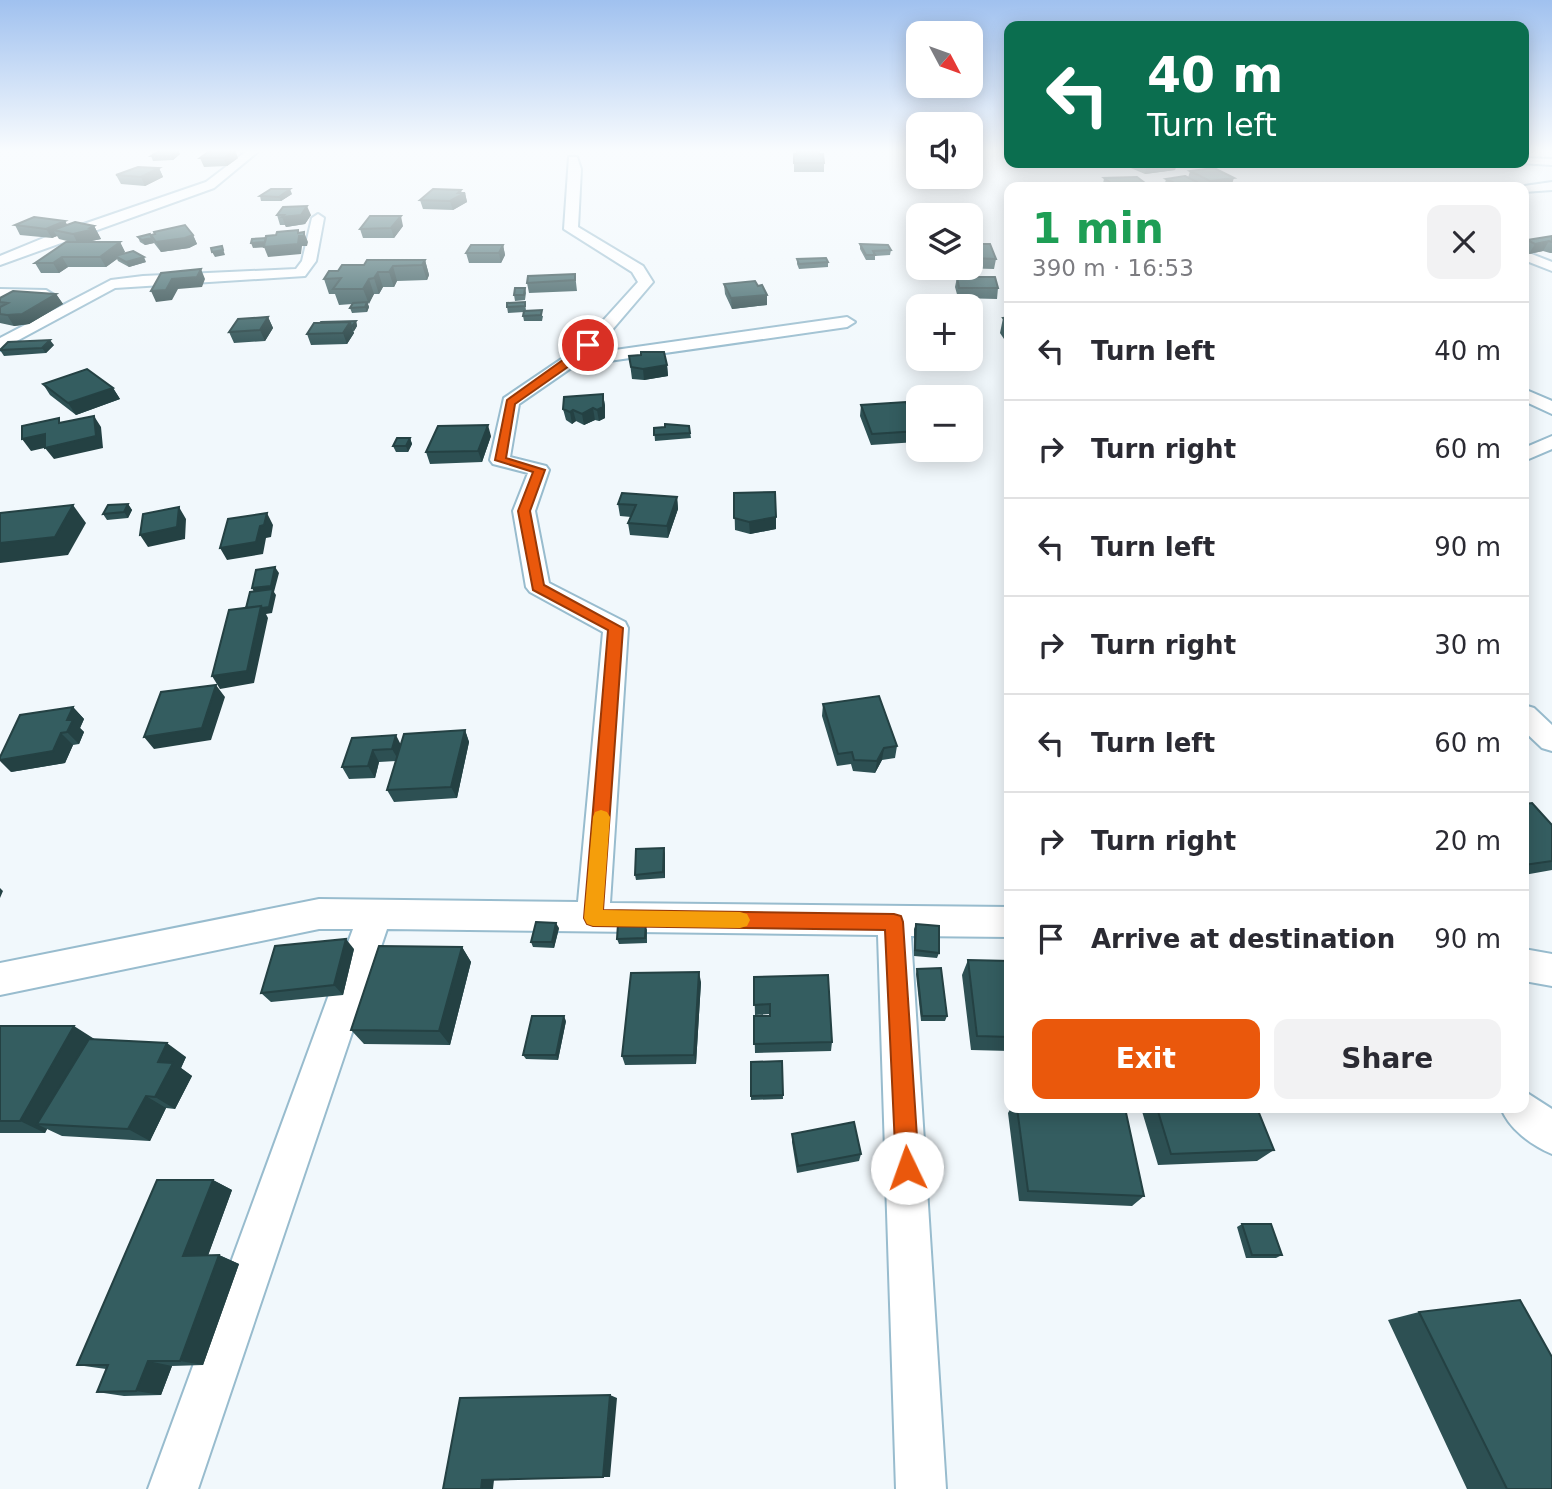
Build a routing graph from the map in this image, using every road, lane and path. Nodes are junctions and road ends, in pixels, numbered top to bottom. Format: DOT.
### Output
graph roads {
  1 [pos="110,219"];
  2 [pos="318,219"];
  3 [pos="572,219"];
  4 [pos="1529,257"];
  5 [pos="0,261"];
  6 [pos="1552,267"];
  7 [pos="0,294"];
  8 [pos="91,297"];
  9 [pos="847,321"];
  10 [pos="0,345"];
  11 [pos="569,362"];
  12 [pos="1529,396"];
  13 [pos="1552,408"];
  14 [pos="1552,442"];
  15 [pos="1529,453"];
  16 [pos="1529,720"];
  17 [pos="1552,741"];
  18 [pos="375,915"];
  19 [pos="593,918"];
  20 [pos="894,922"];
  21 [pos="1004,922"];
  22 [pos="1529,966"];
  23 [pos="1552,970"];
  24 [pos="0,979"];
  25 [pos="1526,1113"];
  26 [pos="1552,1134"];
  27 [pos="173,1489"];
  28 [pos="921,1489"];
  1 -- 5 [label="street"];
  2 -- 8 [label="street"];
  3 -- 11 [label="street"];
  4 -- 6 [label="street"];
  7 -- 8 [label="street"];
  8 -- 10 [label="street"];
  9 -- 11 [label="street"];
  11 -- 19 [label="street"];
  12 -- 13 [label="street"];
  14 -- 15 [label="street"];
  16 -- 17 [label="street"];
  18 -- 19 [label="street"];
  18 -- 24 [label="street"];
  18 -- 27 [label="street"];
  19 -- 20 [label="street"];
  20 -- 21 [label="street"];
  20 -- 28 [label="street"];
  22 -- 23 [label="street"];
  25 -- 26 [label="street"];
}
